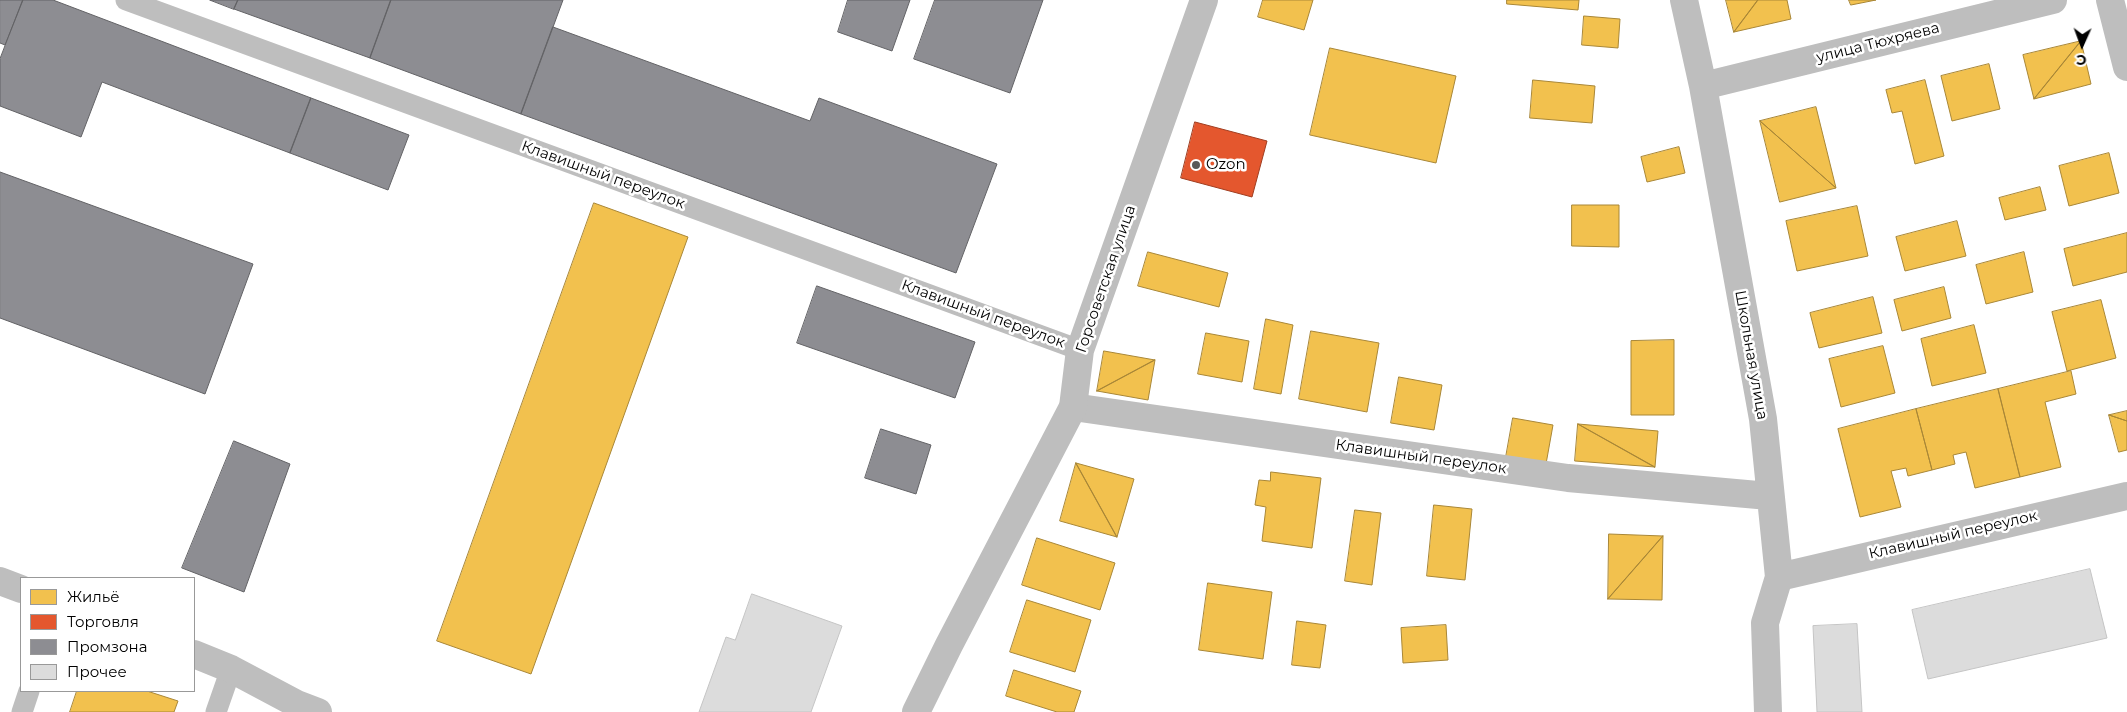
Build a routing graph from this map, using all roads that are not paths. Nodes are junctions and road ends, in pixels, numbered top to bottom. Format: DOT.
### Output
graph roads {
  1 [pos="126,0"];
  2 [pos="1204,0"];
  3 [pos="1684,0"];
  4 [pos="2054,0"];
  5 [pos="2110,0"];
  6 [pos="2127,67"];
  7 [pos="1703,86"];
  8 [pos="1080,350"];
  9 [pos="1074,407"];
  10 [pos="1769,496"];
  11 [pos="2127,496"];
  12 [pos="1779,577"];
  13 [pos="0,581"];
  14 [pos="20,589"];
  15 [pos="195,654"];
  16 [pos="231,669"];
  17 [pos="29,692"];
  18 [pos="303,709"];
  19 [pos="22,712"];
  20 [pos="216,712"];
  21 [pos="916,712"];
  22 [pos="1768,712"];
  1 -- 8 [label="lane, Клавишный переулок"];
  2 -- 8 [label="street, Горсоветская улица"];
  3 -- 7 [label="street, Школьная улица"];
  4 -- 7 [label="street, улица Тюхряева"];
  5 -- 6 [label="street"];
  7 -- 10 [label="street, Школьная улица"];
  8 -- 9 [label="street, Горсоветская улица"];
  9 -- 10 [label="street, Клавишный переулок"];
  9 -- 21 [label="street, Горсоветская улица"];
  10 -- 12 [label="street, Школьная улица"];
  11 -- 12 [label="street, Клавишный переулок"];
  12 -- 22 [label="street, Школьная улица"];
  13 -- 14 [label="street"];
  15 -- 16 [label="street"];
  16 -- 18 [label="street"];
  16 -- 20 [label="lane"];
  17 -- 19 [label="lane"];
}
